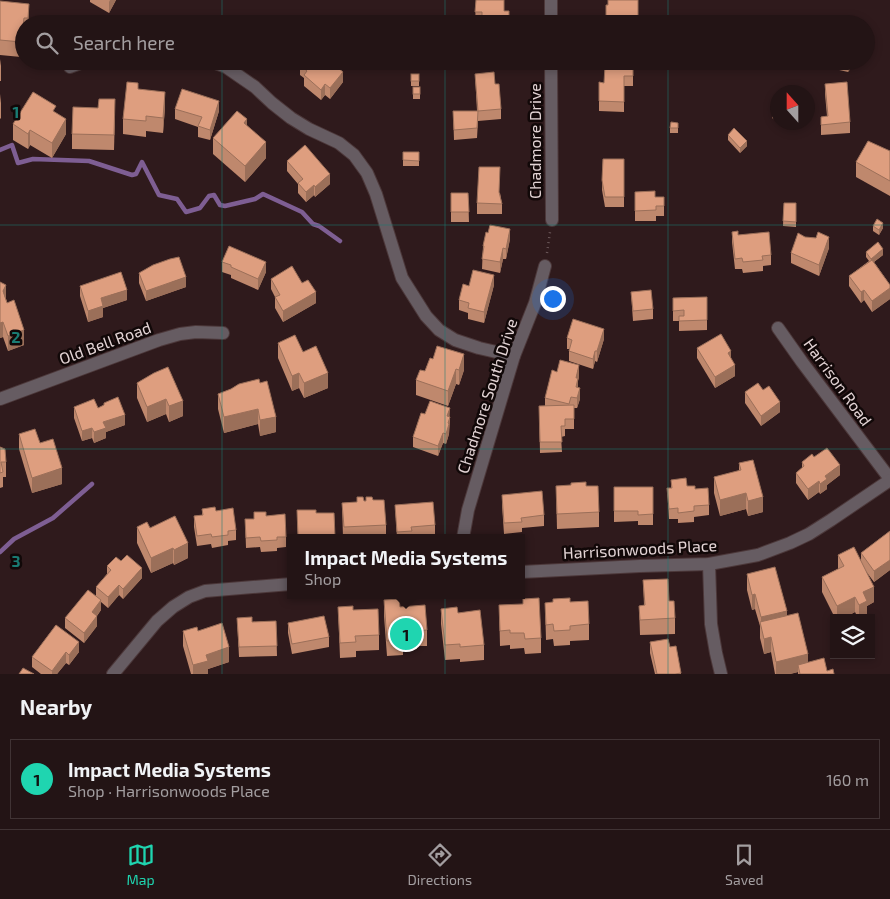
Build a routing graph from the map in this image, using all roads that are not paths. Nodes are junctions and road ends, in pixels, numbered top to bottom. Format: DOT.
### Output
graph roads {
  1 [pos="551,0"];
  2 [pos="551,15"];
  3 [pos="229,70"];
  4 [pos="551,70"];
  5 [pos="552,220"];
  6 [pos="545,266"];
  7 [pos="778,328"];
  8 [pos="224,332"];
  9 [pos="514,356"];
  10 [pos="0,399"];
  11 [pos="890,480"];
  12 [pos="464,534"];
  13 [pos="709,564"];
  14 [pos="525,572"];
  15 [pos="287,584"];
  16 [pos="113,674"];
  17 [pos="721,674"];
  1 -- 2 [label="street"];
  3 -- 9 [label="street"];
  4 -- 5 [label="street, Chadmore Drive"];
  6 -- 9 [label="street, Chadmore South Drive"];
  7 -- 11 [label="street, Harrison Road"];
  8 -- 10 [label="street, Old Bell Road"];
  9 -- 12 [label="street, Chadmore South Drive"];
  11 -- 13 [label="street, Harrisonwoods Place"];
  13 -- 14 [label="street, Harrisonwoods Place"];
  13 -- 17 [label="street"];
  15 -- 16 [label="street"];
}
